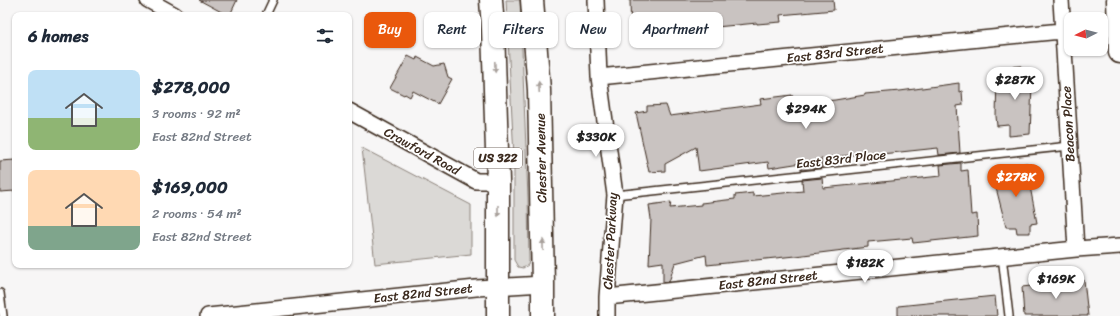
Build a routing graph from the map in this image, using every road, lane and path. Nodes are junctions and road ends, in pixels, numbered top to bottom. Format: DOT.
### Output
graph roads {
  1 [pos="148,0"];
  2 [pos="273,0"];
  3 [pos="491,0"];
  4 [pos="532,0"];
  5 [pos="596,0"];
  6 [pos="1061,0"];
  7 [pos="1118,0"];
  8 [pos="170,12"];
  9 [pos="267,12"];
  10 [pos="1064,16"];
  11 [pos="1110,28"];
  12 [pos="1064,31"];
  13 [pos="1120,52"];
  14 [pos="1068,56"];
  15 [pos="599,77"];
  16 [pos="352,113"];
  17 [pos="1070,146"];
  18 [pos="498,181"];
  19 [pos="615,195"];
  20 [pos="1120,246"];
  21 [pos="1076,249"];
  22 [pos="1002,256"];
  23 [pos="543,284"];
  24 [pos="498,286"];
  25 [pos="0,293"];
  26 [pos="607,297"];
  27 [pos="2,316"];
  28 [pos="208,316"];
  29 [pos="498,316"];
  30 [pos="542,316"];
  31 [pos="607,316"];
  32 [pos="1009,316"];
  1 -- 8 [label="street"];
  2 -- 9 [label="lane"];
  3 -- 18 [label="main road, US 322, one-way"];
  23 -- 4 [label="main road, Chester Avenue / US 322, one-way"];
  5 -- 15 [label="street, Chester Parkway"];
  6 -- 10 [label="street, Beacon Place"];
  7 -- 11 [label="main road"];
  11 -- 13 [label="main road"];
  12 -- 15 [label="street, East 83rd Street"];
  14 -- 17 [label="street, Beacon Place"];
  15 -- 19 [label="street, Chester Parkway"];
  16 -- 18 [label="street, Crawford Road"];
  17 -- 19 [label="lane, East 83rd Place"];
  17 -- 21 [label="street, Beacon Place"];
  18 -- 24 [label="main road, US 322, one-way"];
  19 -- 26 [label="street, Chester Parkway"];
  20 -- 21 [label="street, East 82nd Street"];
  21 -- 22 [label="street, East 82nd Street"];
  22 -- 26 [label="street, East 82nd Street"];
  22 -- 32 [label="lane"];
  23 -- 24 [label="street, East 82nd Street"];
  23 -- 30 [label="main road, Chester Avenue / US 322"];
  24 -- 28 [label="street, East 82nd Street"];
  24 -- 29 [label="main road, US 322"];
  25 -- 27 [label="lane"];
  26 -- 31 [label="street, Chester Parkway"];
}
